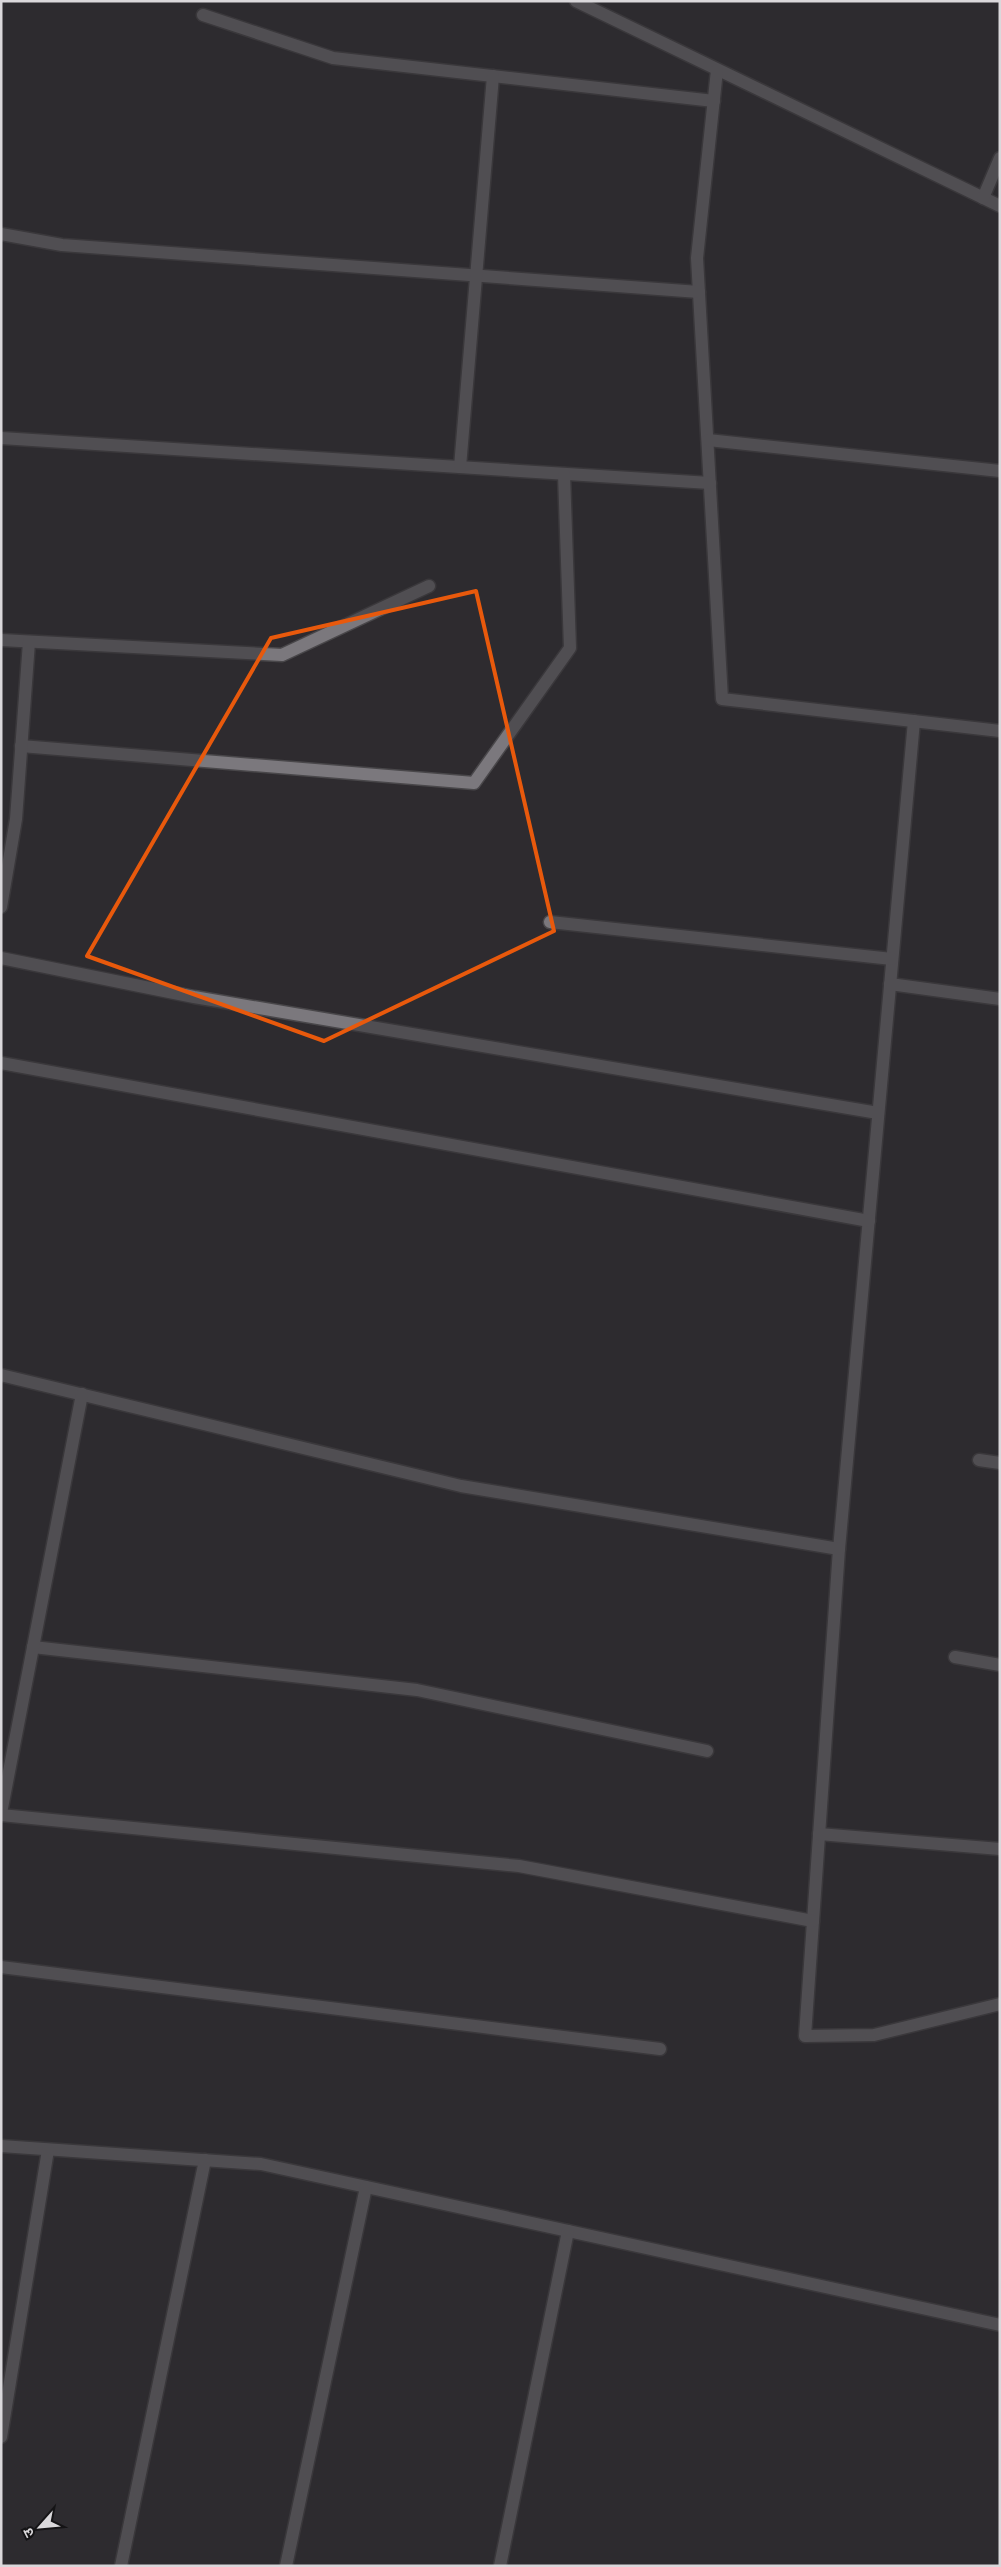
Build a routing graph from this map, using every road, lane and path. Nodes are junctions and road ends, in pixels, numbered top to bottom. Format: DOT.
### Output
graph roads {
  1 [pos="576,1"];
  2 [pos="203,15"];
  3 [pos="717,70"];
  4 [pos="493,76"];
  5 [pos="714,101"];
  6 [pos="1000,158"];
  7 [pos="983,198"];
  8 [pos="1000,206"];
  9 [pos="1,234"];
  10 [pos="477,276"];
  11 [pos="700,292"];
  12 [pos="1,438"];
  13 [pos="708,440"];
  14 [pos="460,467"];
  15 [pos="1000,471"];
  16 [pos="564,474"];
  17 [pos="710,483"];
  18 [pos="429,586"];
  19 [pos="1,640"];
  20 [pos="29,642"];
  21 [pos="914,721"];
  22 [pos="1000,731"];
  23 [pos="21,746"];
  24 [pos="1,907"];
  25 [pos="550,922"];
  26 [pos="1,958"];
  27 [pos="892,959"];
  28 [pos="890,984"];
  29 [pos="1000,999"];
  30 [pos="1,1063"];
  31 [pos="878,1113"];
  32 [pos="869,1221"];
  33 [pos="1,1375"];
  34 [pos="82,1394"];
  35 [pos="979,1460"];
  36 [pos="1000,1463"];
  37 [pos="839,1549"];
  38 [pos="33,1647"];
  39 [pos="955,1657"];
  40 [pos="1000,1664"];
  41 [pos="707,1751"];
  42 [pos="1,1814"];
  43 [pos="819,1834"];
  44 [pos="1000,1849"];
  45 [pos="813,1921"];
  46 [pos="1,1967"];
  47 [pos="1000,2004"];
  48 [pos="660,2050"];
  49 [pos="1,2146"];
  50 [pos="48,2150"];
  51 [pos="205,2160"];
  52 [pos="366,2187"];
  53 [pos="568,2231"];
  54 [pos="1000,2325"];
  55 [pos="1,2437"];
  56 [pos="121,2566"];
  57 [pos="286,2566"];
  58 [pos="500,2566"];
  1 -- 3 [label="street"];
  2 -- 4 [label="street"];
  3 -- 5 [label="street"];
  3 -- 7 [label="street"];
  4 -- 5 [label="street"];
  4 -- 10 [label="street"];
  5 -- 11 [label="street"];
  6 -- 7 [label="street"];
  7 -- 8 [label="street"];
  9 -- 10 [label="street"];
  10 -- 11 [label="street"];
  10 -- 14 [label="street"];
  11 -- 13 [label="street"];
  12 -- 14 [label="street"];
  13 -- 15 [label="street"];
  13 -- 17 [label="street"];
  14 -- 16 [label="street"];
  16 -- 17 [label="street"];
  16 -- 23 [label="street"];
  17 -- 21 [label="street"];
  18 -- 20 [label="street"];
  19 -- 20 [label="street"];
  20 -- 23 [label="street"];
  21 -- 22 [label="street"];
  21 -- 27 [label="street"];
  23 -- 24 [label="street"];
  25 -- 27 [label="street"];
  26 -- 31 [label="street"];
  27 -- 28 [label="street"];
  28 -- 29 [label="street"];
  28 -- 31 [label="street"];
  30 -- 32 [label="street"];
  31 -- 32 [label="street"];
  32 -- 37 [label="street"];
  33 -- 34 [label="street"];
  34 -- 37 [label="street"];
  34 -- 38 [label="street"];
  35 -- 36 [label="street"];
  37 -- 43 [label="street"];
  38 -- 41 [label="street"];
  38 -- 42 [label="street"];
  39 -- 40 [label="street"];
  42 -- 45 [label="street"];
  43 -- 44 [label="street"];
  43 -- 45 [label="street"];
  45 -- 47 [label="street"];
  46 -- 48 [label="street"];
  49 -- 50 [label="street"];
  50 -- 51 [label="street"];
  50 -- 55 [label="street"];
  51 -- 52 [label="street"];
  51 -- 56 [label="street"];
  52 -- 53 [label="street"];
  52 -- 57 [label="street"];
  53 -- 54 [label="street"];
  53 -- 58 [label="street"];
}
